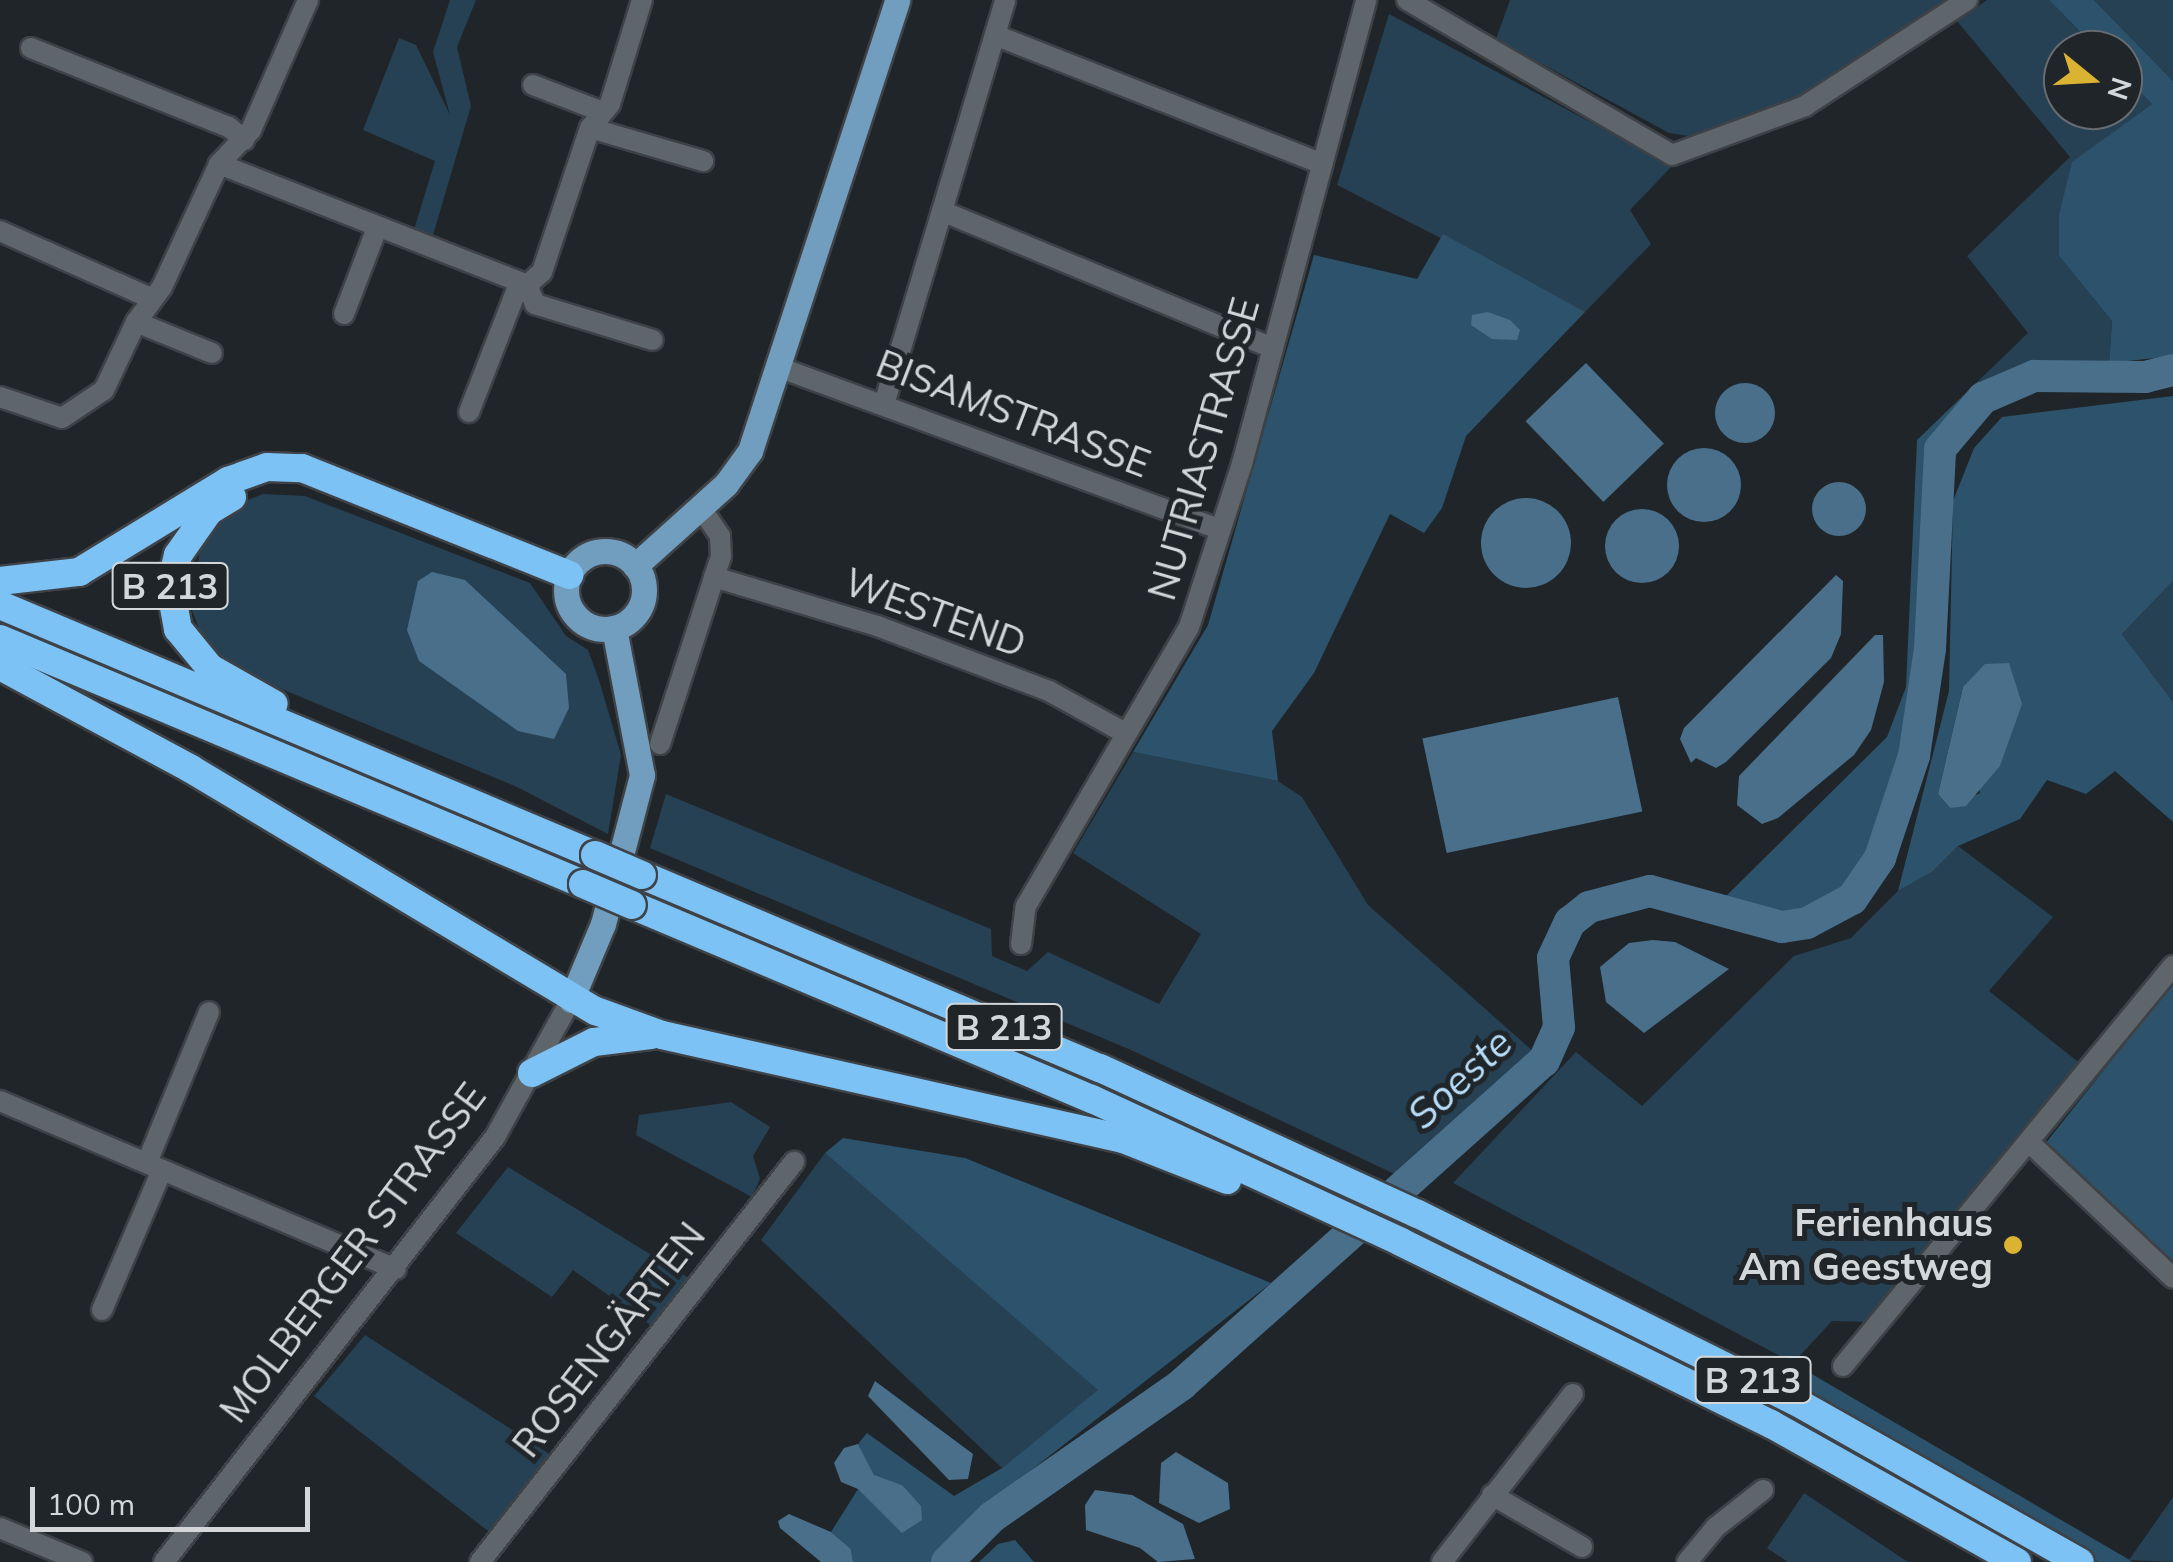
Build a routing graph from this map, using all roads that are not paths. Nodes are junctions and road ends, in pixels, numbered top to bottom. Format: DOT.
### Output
graph roads {
  1 [pos="308,0"];
  2 [pos="642,0"];
  3 [pos="896,0"];
  4 [pos="1005,0"];
  5 [pos="1366,0"];
  6 [pos="1407,0"];
  7 [pos="1968,0"];
  8 [pos="995,35"];
  9 [pos="31,48"];
  10 [pos="532,85"];
  11 [pos="597,120"];
  12 [pos="244,140"];
  13 [pos="703,160"];
  14 [pos="219,164"];
  15 [pos="1323,164"];
  16 [pos="942,211"];
  17 [pos="377,228"];
  18 [pos="0,231"];
  19 [pos="523,285"];
  20 [pos="153,299"];
  21 [pos="344,314"];
  22 [pos="136,322"];
  23 [pos="653,340"];
  24 [pos="1270,347"];
  25 [pos="212,353"];
  26 [pos="781,368"];
  27 [pos="0,397"];
  28 [pos="884,401"];
  29 [pos="469,412"];
  30 [pos="392,503"];
  31 [pos="701,508"];
  32 [pos="1219,529"];
  33 [pos="635,566"];
  34 [pos="568,574"];
  35 [pos="714,577"];
  36 [pos="0,581"];
  37 [pos="0,605"];
  38 [pos="614,628"];
  39 [pos="0,639"];
  40 [pos="0,666"];
  41 [pos="1126,733"];
  42 [pos="660,744"];
  43 [pos="370,761"];
  44 [pos="1020,944"];
  45 [pos="2173,966"];
  46 [pos="570,1000"];
  47 [pos="209,1012"];
  48 [pos="662,1034"];
  49 [pos="532,1073"];
  50 [pos="0,1100"];
  51 [pos="2031,1144"];
  52 [pos="794,1162"];
  53 [pos="155,1165"];
  54 [pos="1346,1216"];
  55 [pos="396,1269"];
  56 [pos="2173,1278"];
  57 [pos="102,1310"];
  58 [pos="1843,1366"];
  59 [pos="1573,1394"];
  60 [pos="1762,1490"];
  61 [pos="1492,1495"];
  62 [pos="0,1528"];
  63 [pos="1582,1547"];
  64 [pos="82,1562"];
  65 [pos="164,1562"];
  66 [pos="480,1562"];
  67 [pos="1442,1562"];
  68 [pos="1687,1562"];
  69 [pos="2017,1562"];
  70 [pos="2080,1562"];
  1 -- 12 [label="street"];
  2 -- 11 [label="street"];
  3 -- 26 [label="main road"];
  4 -- 8 [label="street"];
  5 -- 15 [label="street, NUTRIASTRASSE"];
  6 -- 7 [label="street"];
  8 -- 15 [label="street"];
  8 -- 16 [label="street"];
  9 -- 12 [label="street"];
  10 -- 11 [label="street"];
  11 -- 13 [label="street"];
  11 -- 19 [label="street"];
  12 -- 14 [label="street"];
  14 -- 17 [label="street"];
  14 -- 20 [label="street"];
  15 -- 24 [label="street, NUTRIASTRASSE"];
  16 -- 24 [label="street"];
  16 -- 28 [label="street"];
  17 -- 19 [label="street"];
  17 -- 21 [label="street"];
  18 -- 20 [label="street"];
  19 -- 23 [label="street"];
  19 -- 29 [label="street"];
  20 -- 22 [label="street"];
  22 -- 25 [label="street"];
  22 -- 27 [label="street"];
  24 -- 32 [label="street, NUTRIASTRASSE"];
  26 -- 28 [label="street, BISAMSTRASSE"];
  26 -- 31 [label="main road"];
  28 -- 32 [label="street, BISAMSTRASSE"];
  30 -- 34 [label="highway"];
  30 -- 36 [label="highway, B 213"];
  30 -- 43 [label="highway, B 213"];
  31 -- 33 [label="main road"];
  31 -- 35 [label="street"];
  32 -- 41 [label="street, NUTRIASTRASSE"];
  33 -- 34 [label="main road"];
  33 -- 38 [label="main road"];
  34 -- 38 [label="main road"];
  35 -- 41 [label="street, WESTEND"];
  35 -- 42 [label="street"];
  37 -- 43 [label="highway, B 213"];
  38 -- 46 [label="main road, MOLBERGER STRASSE"];
  39 -- 54 [label="highway, B 213, bridge"];
  40 -- 46 [label="highway, B 213"];
  41 -- 44 [label="street, NUTRIASTRASSE"];
  43 -- 70 [label="highway, B 213, bridge"];
  45 -- 51 [label="street"];
  46 -- 48 [label="highway, B 213"];
  46 -- 49 [label="street, MOLBERGER STRASSE"];
  47 -- 53 [label="street"];
  48 -- 49 [label="highway, B 213"];
  48 -- 54 [label="highway, B 213"];
  49 -- 55 [label="street, MOLBERGER STRASSE"];
  50 -- 53 [label="street"];
  51 -- 56 [label="street"];
  51 -- 58 [label="street"];
  52 -- 66 [label="street, ROSENGÄRTEN"];
  53 -- 55 [label="street"];
  53 -- 57 [label="street"];
  54 -- 69 [label="highway, B 213"];
  55 -- 65 [label="street, MOLBERGER STRASSE"];
  59 -- 61 [label="street"];
  60 -- 68 [label="street"];
  61 -- 63 [label="street"];
  61 -- 67 [label="street"];
  62 -- 64 [label="street"];
}
